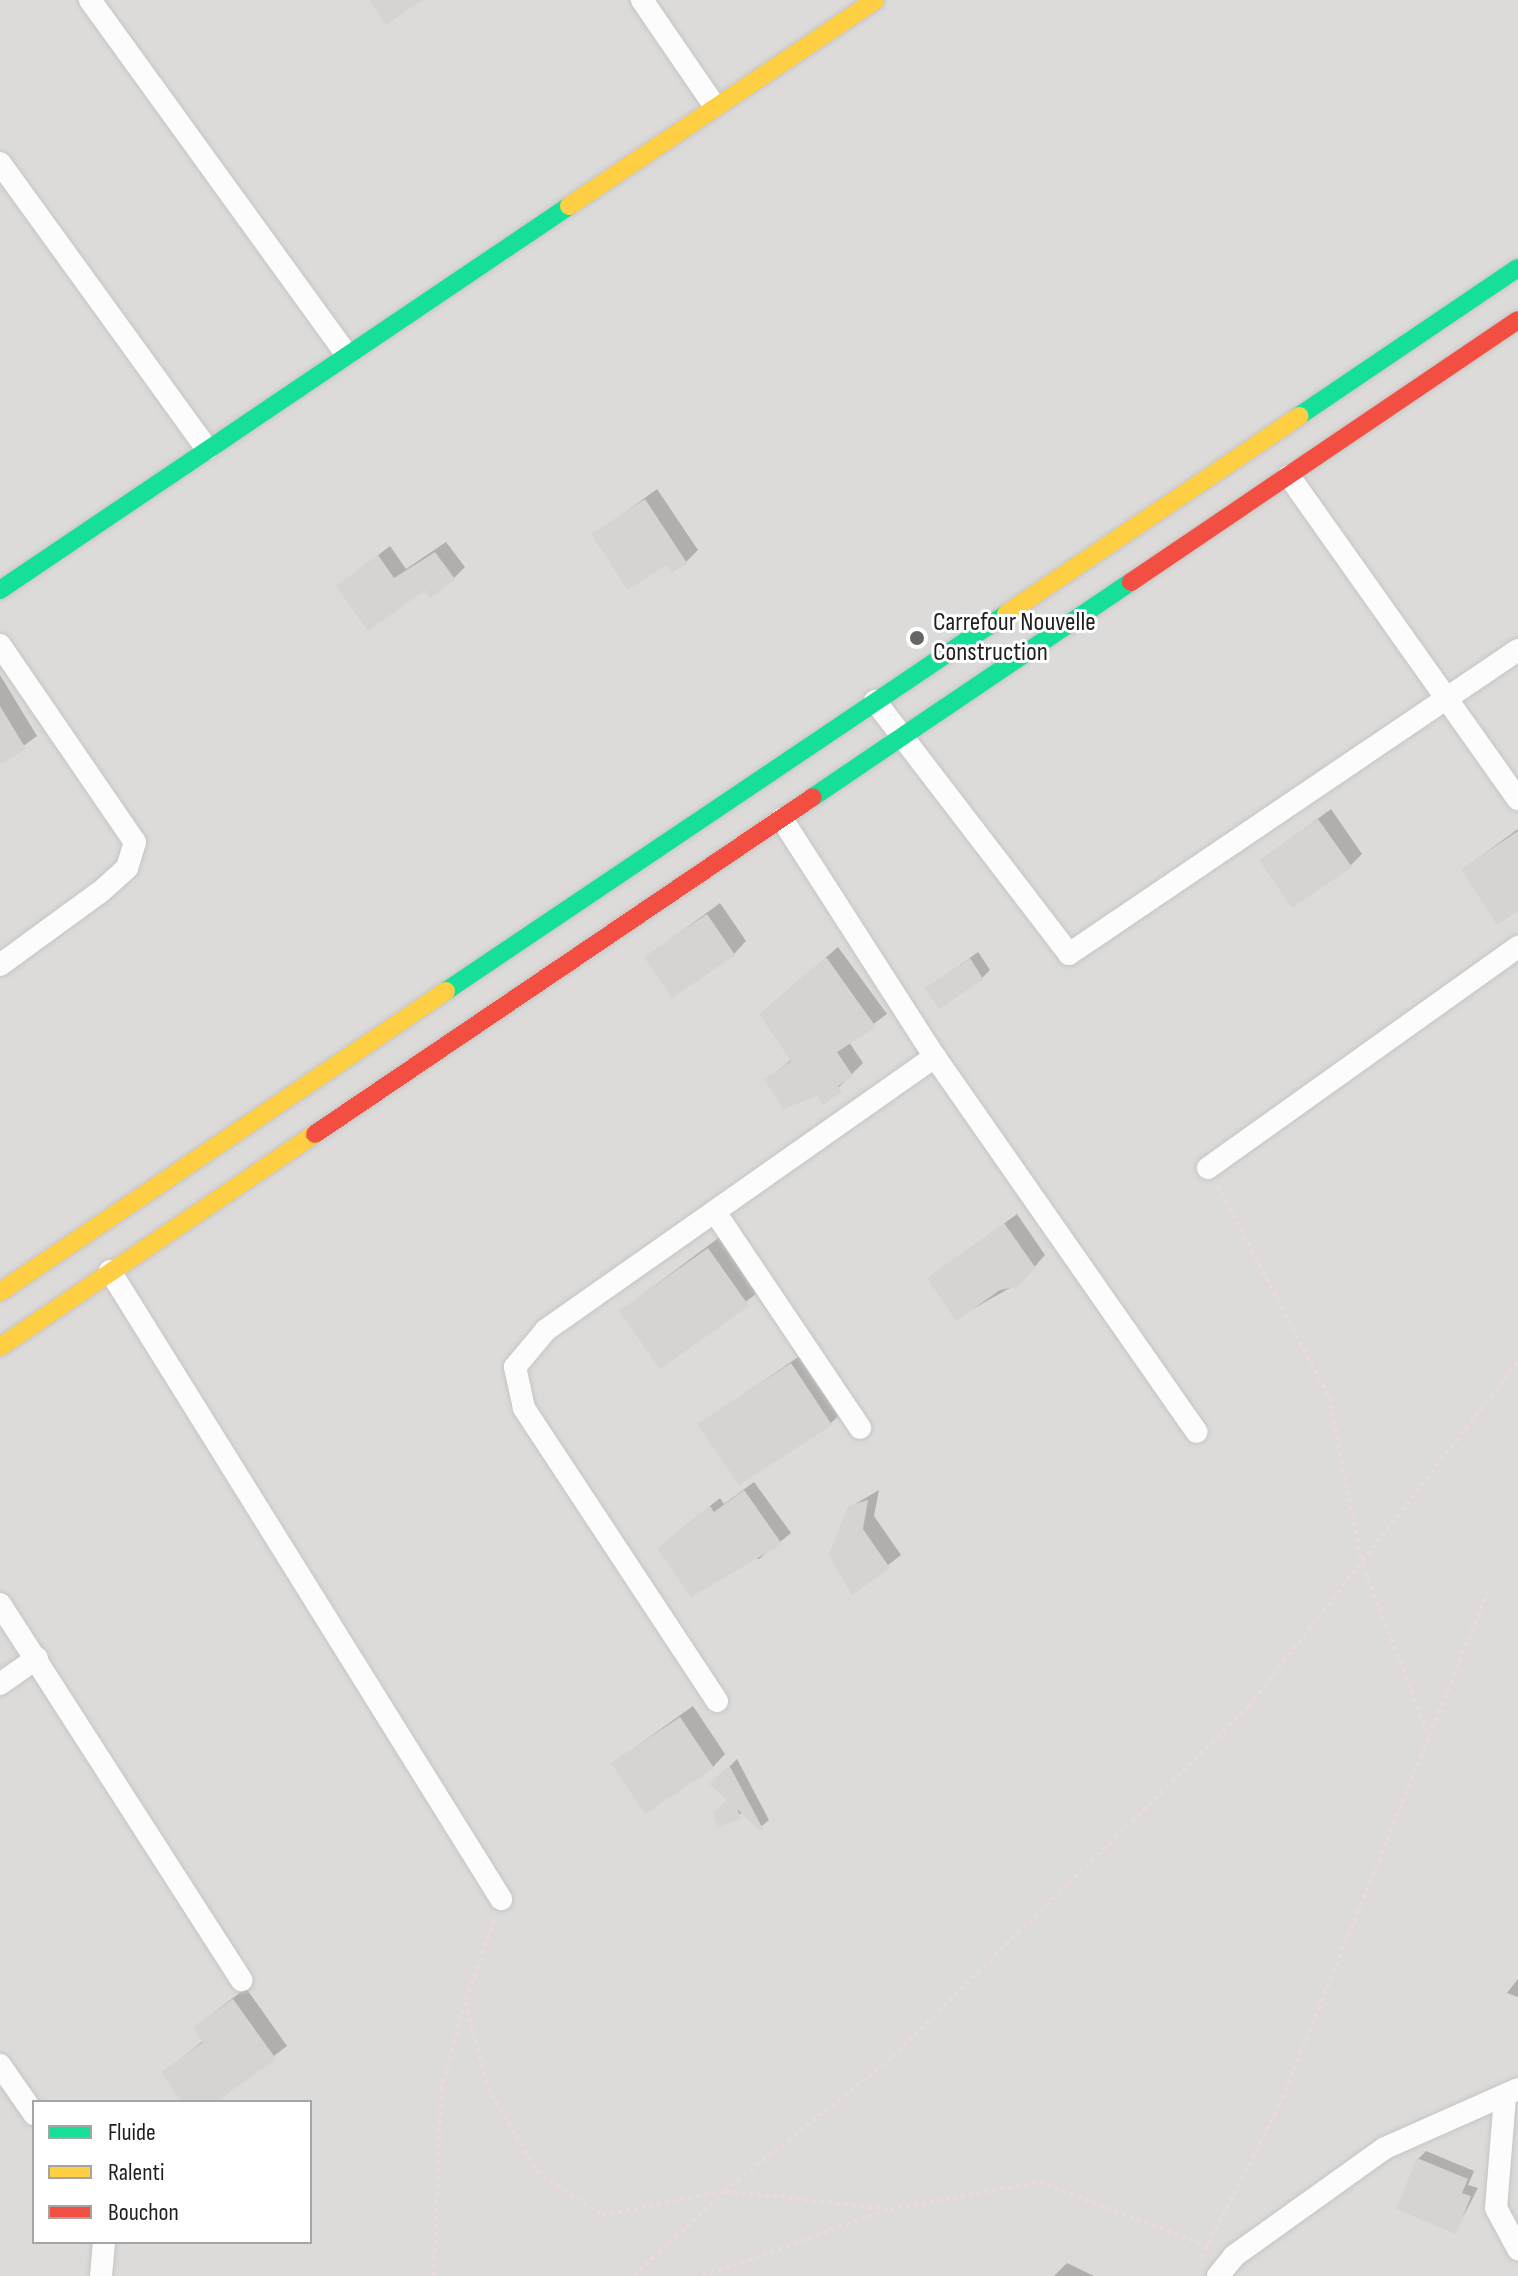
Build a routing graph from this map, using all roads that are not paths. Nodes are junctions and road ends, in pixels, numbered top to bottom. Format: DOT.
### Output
graph roads {
  1 [pos="90,0"];
  2 [pos="642,0"];
  3 [pos="875,0"];
  4 [pos="714,105"];
  5 [pos="0,163"];
  6 [pos="1518,268"];
  7 [pos="1518,320"];
  8 [pos="346,354"];
  9 [pos="207,449"];
  10 [pos="1289,476"];
  11 [pos="0,590"];
  12 [pos="0,645"];
  13 [pos="1518,650"];
  14 [pos="1451,696"];
  15 [pos="875,701"];
  16 [pos="904,740"];
  17 [pos="1518,799"];
  18 [pos="782,819"];
  19 [pos="1518,947"];
  20 [pos="0,965"];
  21 [pos="935,1057"];
  22 [pos="1208,1168"];
  23 [pos="715,1212"];
  24 [pos="110,1271"];
  25 [pos="0,1292"];
  26 [pos="0,1347"];
  27 [pos="860,1428"];
  28 [pos="1197,1432"];
  29 [pos="0,1604"];
  30 [pos="37,1658"];
  31 [pos="0,1684"];
  32 [pos="717,1701"];
  33 [pos="501,1899"];
  34 [pos="241,1980"];
  35 [pos="0,2065"];
  36 [pos="1512,2093"];
  37 [pos="32,2111"];
  38 [pos="104,2244"];
  39 [pos="1518,2249"];
  40 [pos="1208,2271"];
  41 [pos="101,2276"];
  1 -- 8 [label="street"];
  2 -- 4 [label="street"];
  3 -- 4 [label="main road"];
  4 -- 8 [label="main road"];
  5 -- 9 [label="street"];
  6 -- 15 [label="main road"];
  7 -- 10 [label="main road"];
  8 -- 9 [label="main road"];
  9 -- 11 [label="main road"];
  10 -- 14 [label="street"];
  10 -- 16 [label="main road"];
  12 -- 20 [label="street"];
  13 -- 14 [label="street"];
  14 -- 16 [label="street"];
  14 -- 17 [label="street"];
  15 -- 16 [label="street"];
  15 -- 25 [label="main road"];
  16 -- 18 [label="main road"];
  18 -- 21 [label="street"];
  18 -- 24 [label="main road"];
  19 -- 22 [label="street"];
  21 -- 23 [label="street"];
  21 -- 28 [label="street"];
  23 -- 27 [label="street"];
  23 -- 32 [label="street"];
  24 -- 26 [label="main road"];
  24 -- 33 [label="street"];
  29 -- 30 [label="street"];
  30 -- 31 [label="street"];
  30 -- 34 [label="street"];
  35 -- 37 [label="street"];
  36 -- 39 [label="street"];
  36 -- 40 [label="street"];
  38 -- 41 [label="street"];
}
